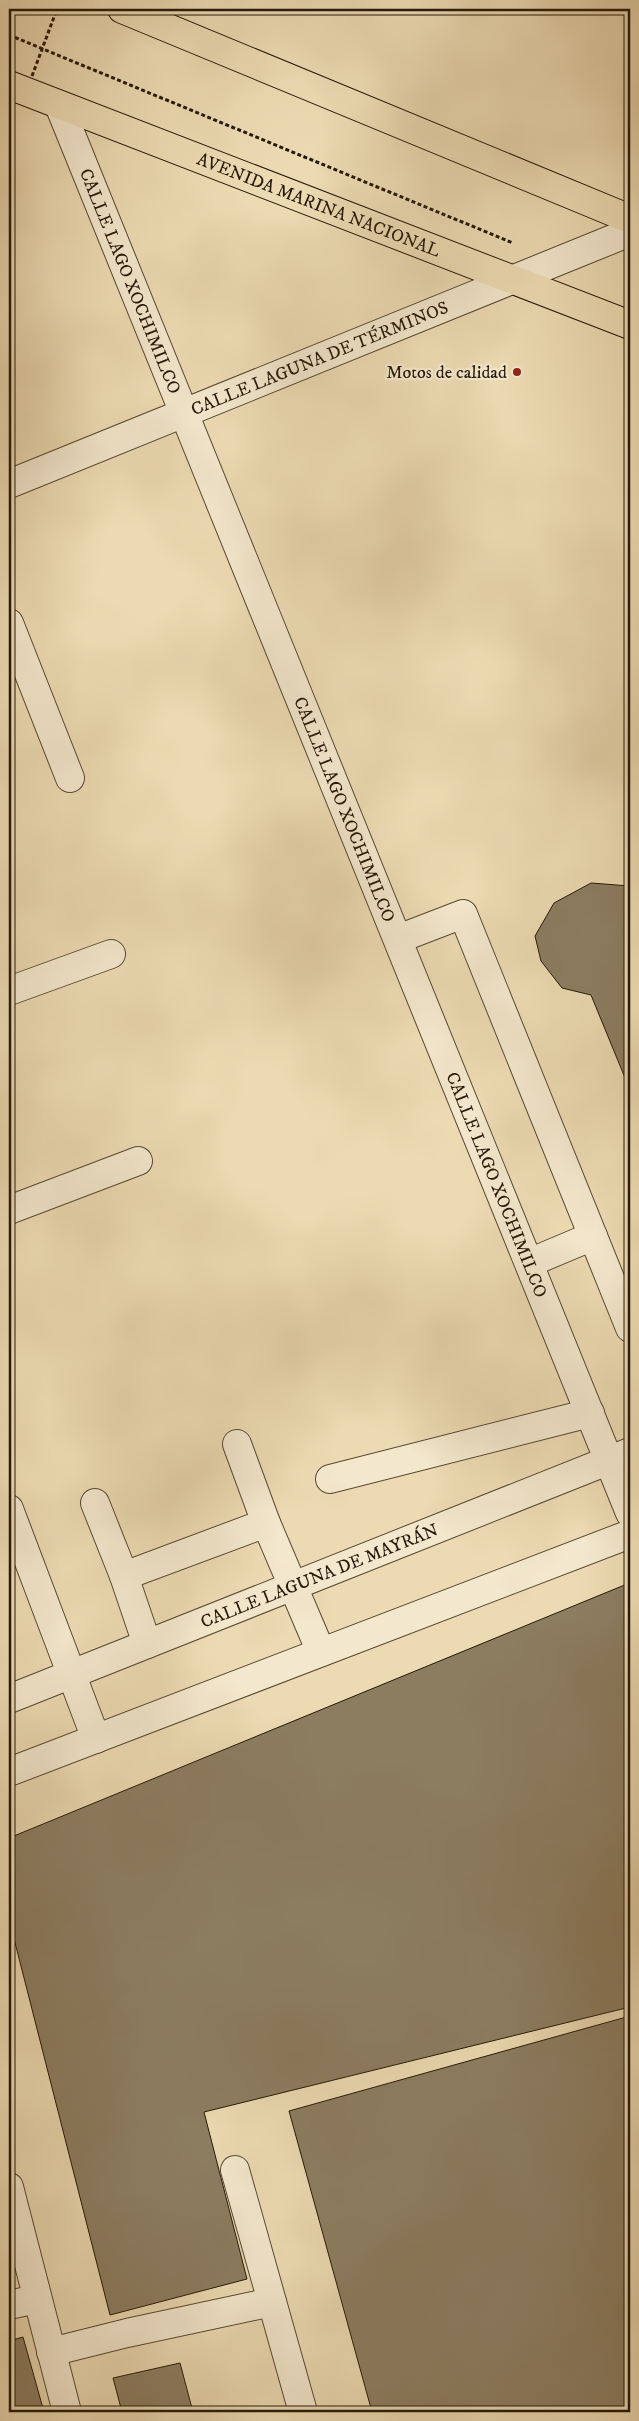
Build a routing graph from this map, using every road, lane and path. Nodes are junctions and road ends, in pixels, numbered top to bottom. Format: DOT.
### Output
graph roads {
  1 [pos="57,9"];
  2 [pos="122,9"];
  3 [pos="9,35"];
  4 [pos="21,80"];
  5 [pos="59,105"];
  6 [pos="630,219"];
  7 [pos="630,232"];
  8 [pos="558,262"];
  9 [pos="512,279"];
  10 [pos="630,325"];
  11 [pos="184,412"];
  12 [pos="9,484"];
  13 [pos="9,623"];
  14 [pos="70,778"];
  15 [pos="398,939"];
  16 [pos="111,954"];
  17 [pos="9,991"];
  18 [pos="138,1161"];
  19 [pos="9,1210"];
  20 [pos="593,1236"];
  21 [pos="529,1262"];
  22 [pos="630,1328"];
  23 [pos="590,1413"];
  24 [pos="236,1444"];
  25 [pos="620,1457"];
  26 [pos="330,1479"];
  27 [pos="95,1503"];
  28 [pos="9,1509"];
  29 [pos="630,1513"];
  30 [pos="266,1523"];
  31 [pos="630,1534"];
  32 [pos="124,1576"];
  33 [pos="294,1586"];
  34 [pos="147,1644"];
  35 [pos="321,1652"];
  36 [pos="71,1675"];
  37 [pos="9,1699"];
  38 [pos="96,1739"];
  39 [pos="9,1772"];
  40 [pos="235,2170"];
  41 [pos="9,2187"];
  42 [pos="36,2299"];
  43 [pos="272,2302"];
  44 [pos="9,2306"];
  45 [pos="51,2352"];
  46 [pos="67,2412"];
  47 [pos="304,2412"];
  1 -- 4 [label="path, bridge"];
  2 -- 6 [label="main road"];
  3 -- 8 [label="path"];
  4 -- 5 [label="main road, AVENIDA MARINA NACIONAL"];
  5 -- 9 [label="main road, AVENIDA MARINA NACIONAL"];
  5 -- 11 [label="street, CALLE LAGO XOCHIMILCO"];
  7 -- 8 [label="street, CALLE LAGUNA DE TÉRMINOS"];
  8 -- 9 [label="street, CALLE LAGUNA DE TÉRMINOS"];
  9 -- 10 [label="main road, AVENIDA MARINA NACIONAL"];
  9 -- 11 [label="street, CALLE LAGUNA DE TÉRMINOS"];
  11 -- 12 [label="street, CALLE LAGUNA DE TÉRMINOS"];
  11 -- 15 [label="street, CALLE LAGO XOCHIMILCO"];
  13 -- 14 [label="street"];
  15 -- 20 [label="street"];
  15 -- 21 [label="street, CALLE LAGO XOCHIMILCO"];
  16 -- 17 [label="street"];
  18 -- 19 [label="street"];
  20 -- 21 [label="street"];
  20 -- 22 [label="street"];
  21 -- 23 [label="street, CALLE LAGO XOCHIMILCO"];
  23 -- 25 [label="street, CALLE LAGO XOCHIMILCO"];
  23 -- 26 [label="street"];
  24 -- 30 [label="street"];
  25 -- 29 [label="street, CALLE LAGO XOCHIMILCO"];
  25 -- 33 [label="street, CALLE LAGUNA DE MAYRÁN"];
  27 -- 32 [label="street"];
  28 -- 36 [label="street"];
  30 -- 32 [label="street"];
  30 -- 33 [label="street"];
  31 -- 35 [label="street"];
  32 -- 34 [label="street"];
  33 -- 34 [label="street, CALLE LAGUNA DE MAYRÁN"];
  33 -- 35 [label="street"];
  34 -- 36 [label="street, CALLE LAGUNA DE MAYRÁN"];
  35 -- 38 [label="street"];
  36 -- 37 [label="street, CALLE LAGUNA DE MAYRÁN"];
  36 -- 38 [label="street"];
  38 -- 39 [label="street"];
  40 -- 43 [label="street"];
  41 -- 42 [label="street"];
  42 -- 44 [label="street"];
  42 -- 45 [label="street"];
  43 -- 45 [label="street"];
  43 -- 47 [label="street"];
  45 -- 46 [label="street"];
}
